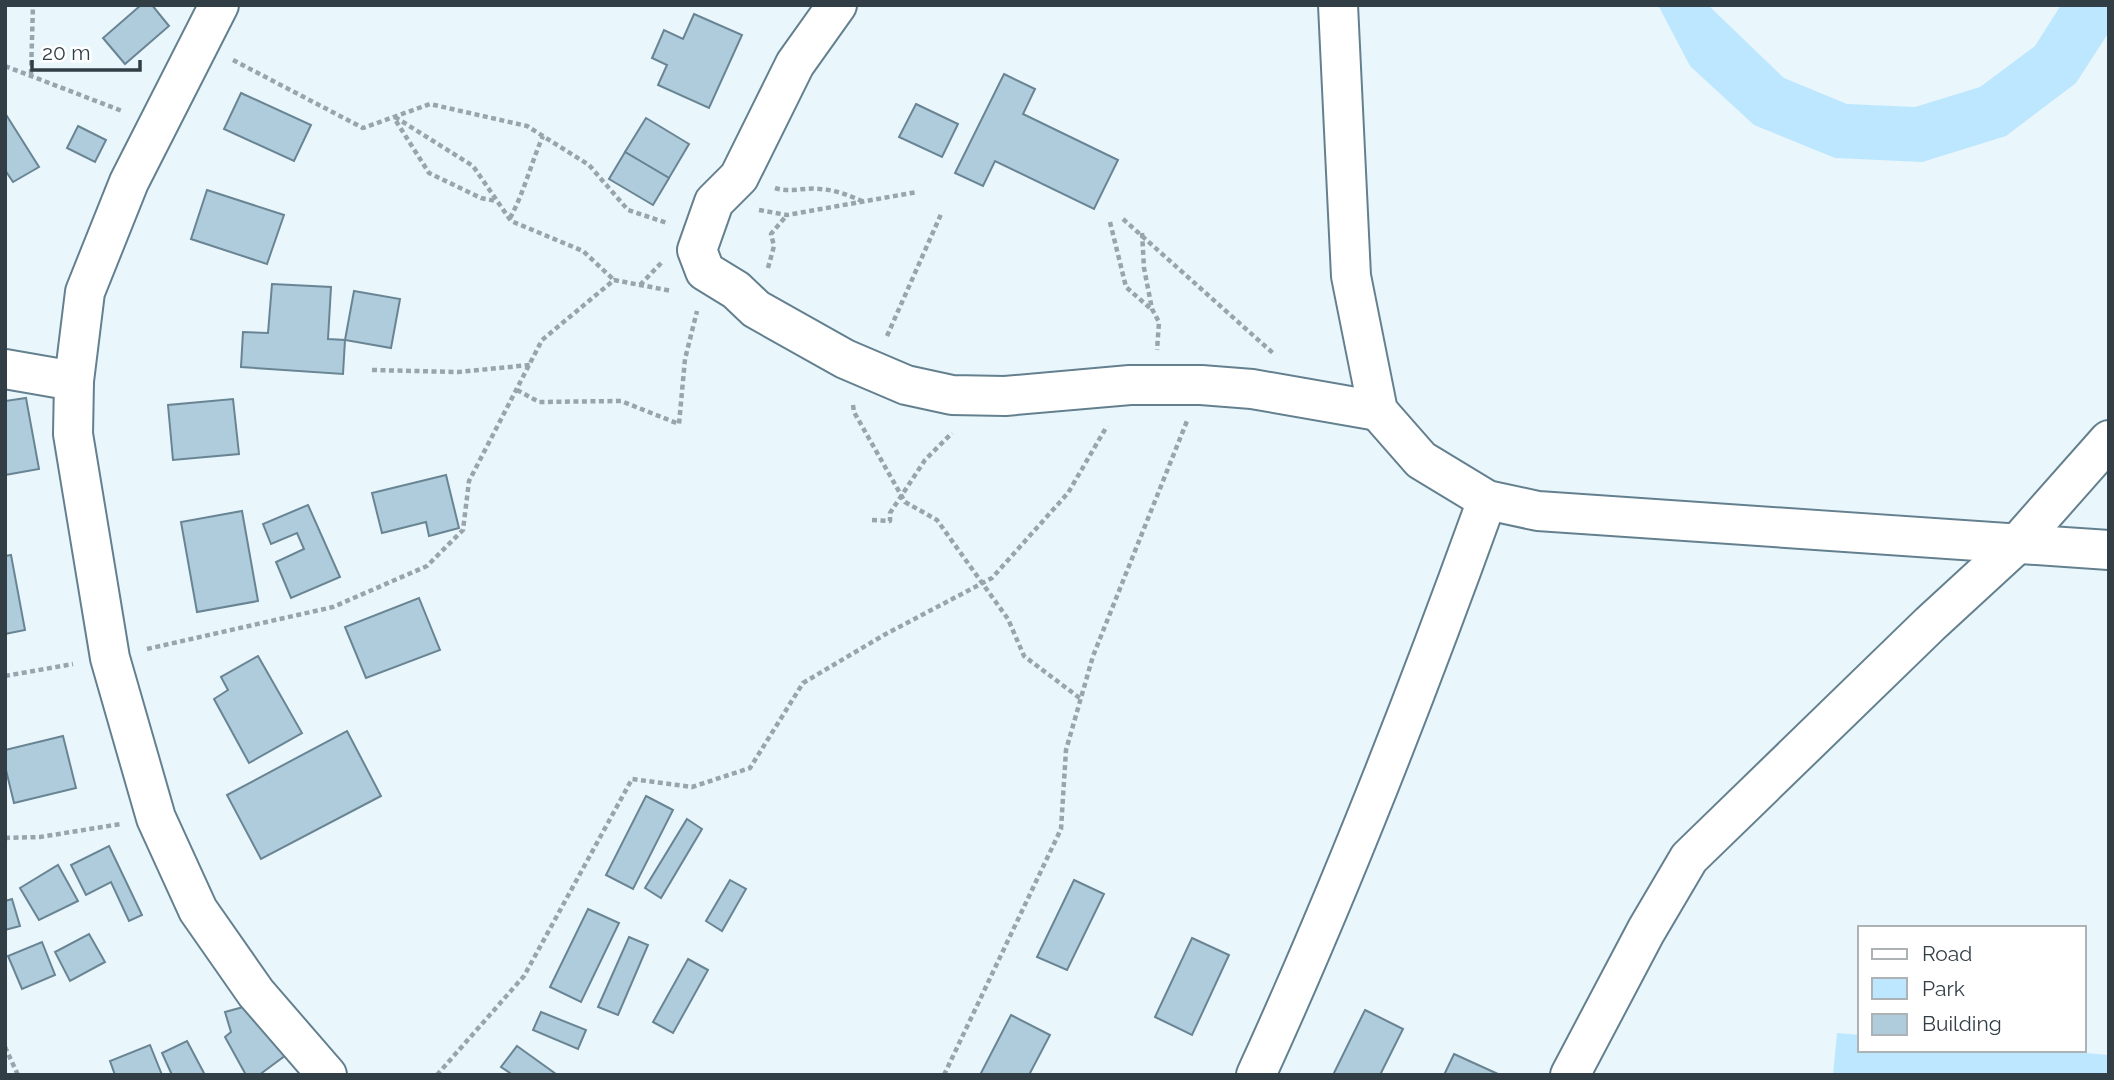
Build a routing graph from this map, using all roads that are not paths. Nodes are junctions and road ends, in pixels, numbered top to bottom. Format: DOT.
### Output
graph roads {
  1 [pos="219,5"];
  2 [pos="837,5"];
  3 [pos="1338,5"];
  4 [pos="5,369"];
  5 [pos="74,381"];
  6 [pos="1378,411"];
  7 [pos="2109,440"];
  8 [pos="1487,500"];
  9 [pos="2017,544"];
  10 [pos="2109,550"];
  11 [pos="327,1075"];
  12 [pos="1256,1075"];
  13 [pos="1570,1075"];
  1 -- 5 [label="street"];
  2 -- 6 [label="street"];
  3 -- 6 [label="street"];
  4 -- 5 [label="street"];
  5 -- 11 [label="street"];
  6 -- 8 [label="street"];
  7 -- 9 [label="street"];
  8 -- 9 [label="street"];
  8 -- 12 [label="street"];
  9 -- 10 [label="street"];
  9 -- 13 [label="street"];
}
